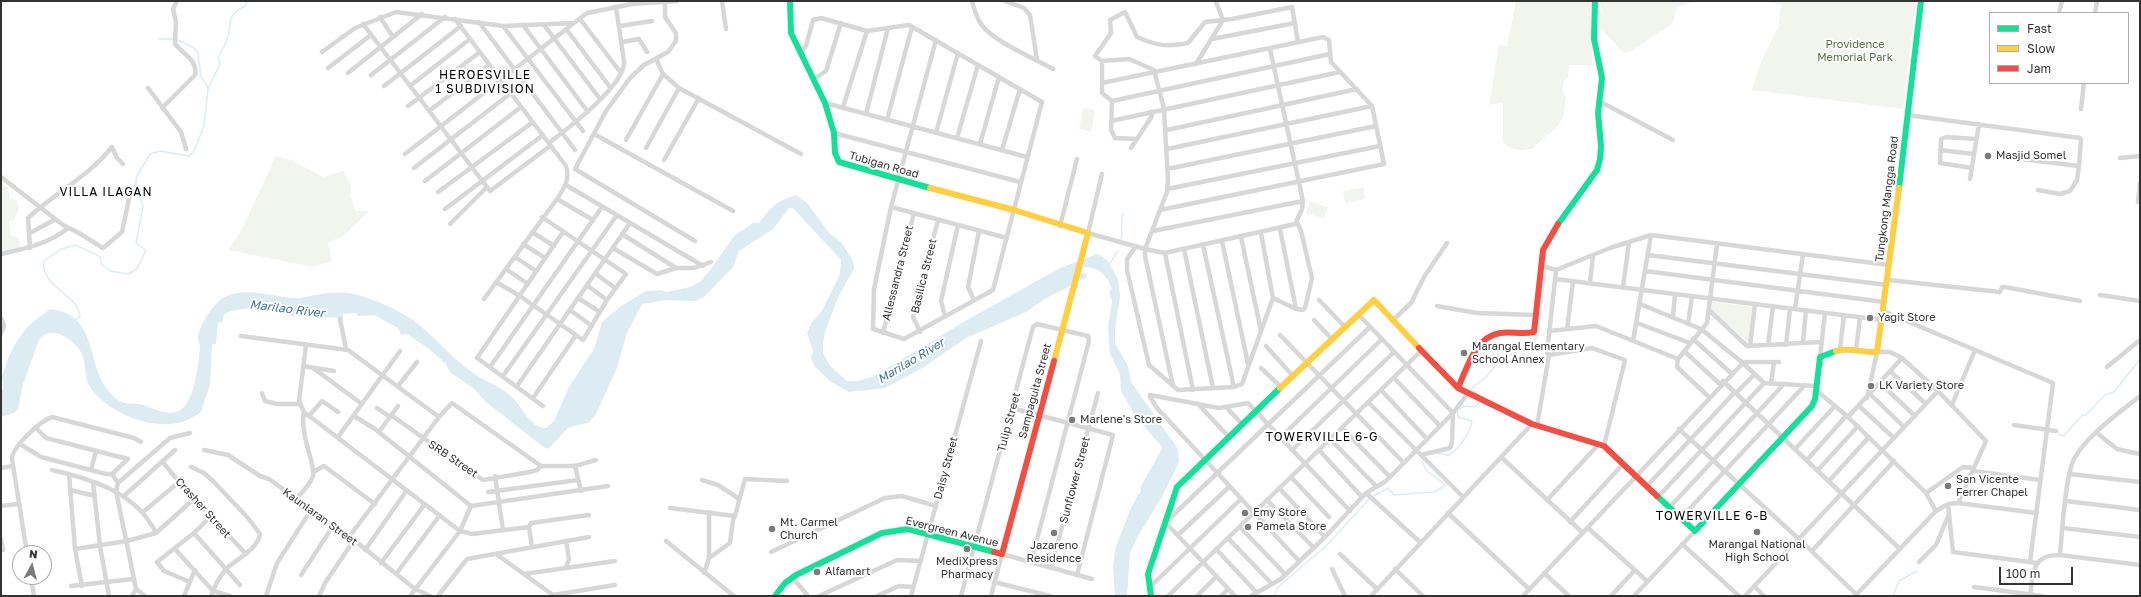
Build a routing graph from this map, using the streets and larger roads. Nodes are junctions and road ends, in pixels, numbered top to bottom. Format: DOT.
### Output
graph roads {
  1 [pos="177,1"];
  2 [pos="677,1"];
  3 [pos="722,1"];
  4 [pos="790,1"];
  5 [pos="972,1"];
  6 [pos="1004,1"];
  7 [pos="1595,1"];
  8 [pos="1921,1"];
  9 [pos="2062,1"];
  10 [pos="2097,1"];
  11 [pos="665,2"];
  12 [pos="1216,2"];
  13 [pos="631,3"];
  14 [pos="616,7"];
  15 [pos="2059,12"];
  16 [pos="2095,12"];
  17 [pos="422,14"];
  18 [pos="380,17"];
  19 [pos="445,17"];
  20 [pos="455,19"];
  21 [pos="580,19"];
  22 [pos="1223,20"];
  23 [pos="652,21"];
  24 [pos="479,22"];
  25 [pos="574,23"];
  26 [pos="841,23"];
  27 [pos="1295,23"];
  28 [pos="363,24"];
  29 [pos="523,25"];
  30 [pos="544,25"];
  31 [pos="461,26"];
  32 [pos="503,26"];
  33 [pos="620,26"];
  34 [pos="912,27"];
  35 [pos="888,28"];
  36 [pos="726,29"];
  37 [pos="567,30"];
  38 [pos="867,31"];
  39 [pos="371,35"];
  40 [pos="393,37"];
  41 [pos="470,39"];
  42 [pos="554,39"];
  43 [pos="1212,39"];
  44 [pos="936,40"];
  45 [pos="622,42"];
  46 [pos="1298,42"];
  47 [pos="380,47"];
  48 [pos="541,49"];
  49 [pos="1270,49"];
  50 [pos="322,52"];
  51 [pos="480,52"];
  52 [pos="647,52"];
  53 [pos="801,53"];
  54 [pos="958,53"];
  55 [pos="1330,54"];
  56 [pos="528,59"];
  57 [pos="656,59"];
  58 [pos="1037,60"];
  59 [pos="391,61"];
  60 [pos="1102,62"];
  61 [pos="1196,64"];
  62 [pos="489,65"];
  63 [pos="978,65"];
  64 [pos="1274,66"];
  65 [pos="328,68"];
  66 [pos="515,69"];
  67 [pos="1053,69"];
  68 [pos="399,72"];
  69 [pos="1154,72"];
  70 [pos="1340,72"];
  71 [pos="348,73"];
  72 [pos="621,73"];
  73 [pos="663,74"];
  74 [pos="371,75"];
  75 [pos="999,77"];
  76 [pos="814,79"];
  77 [pos="501,80"];
  78 [pos="1102,83"];
  79 [pos="2084,84"];
  80 [pos="384,86"];
  81 [pos="410,86"];
  82 [pos="1278,86"];
  83 [pos="610,87"];
  84 [pos="148,88"];
  85 [pos="679,88"];
  86 [pos="1020,89"];
  87 [pos="1357,89"];
  88 [pos="1159,90"];
  89 [pos="511,94"];
  90 [pos="699,98"];
  91 [pos="419,99"];
  92 [pos="600,99"];
  93 [pos="1112,101"];
  94 [pos="1599,101"];
  95 [pos="825,103"];
  96 [pos="1282,105"];
  97 [pos="408,106"];
  98 [pos="1372,106"];
  99 [pos="521,107"];
  100 [pos="843,107"];
  101 [pos="162,108"];
  102 [pos="2081,109"];
  103 [pos="1164,110"];
  104 [pos="428,111"];
  105 [pos="588,112"];
  106 [pos="1150,112"];
  107 [pos="866,114"];
  108 [pos="1907,115"];
  109 [pos="887,120"];
  110 [pos="1111,121"];
  111 [pos="533,122"];
  112 [pos="576,122"];
  113 [pos="1286,124"];
  114 [pos="1979,124"];
  115 [pos="912,126"];
  116 [pos="1376,126"];
  117 [pos="440,127"];
  118 [pos="1167,130"];
  119 [pos="562,132"];
  120 [pos="583,132"];
  121 [pos="834,133"];
  122 [pos="936,133"];
  123 [pos="594,134"];
  124 [pos="543,135"];
  125 [pos="957,138"];
  126 [pos="1137,139"];
  127 [pos="1976,139"];
  128 [pos="450,140"];
  129 [pos="626,140"];
  130 [pos="1673,140"];
  131 [pos="1291,143"];
  132 [pos="550,144"];
  133 [pos="980,144"];
  134 [pos="1380,146"];
  135 [pos="646,148"];
  136 [pos="1131,148"];
  137 [pos="186,149"];
  138 [pos="1167,149"];
  139 [pos="575,150"];
  140 [pos="1002,150"];
  141 [pos="1940,150"];
  142 [pos="905,153"];
  143 [pos="405,154"];
  144 [pos="460,154"];
  145 [pos="802,154"];
  146 [pos="1974,154"];
  147 [pos="2140,156"];
  148 [pos="1027,157"];
  149 [pos="2120,158"];
  150 [pos="1077,159"];
  151 [pos="2021,159"];
  152 [pos="664,160"];
  153 [pos="1295,163"];
  154 [pos="123,164"];
  155 [pos="2079,166"];
  156 [pos="414,168"];
  157 [pos="472,168"];
  158 [pos="1972,168"];
  159 [pos="1167,169"];
  160 [pos="1102,174"];
  161 [pos="1,177"];
  162 [pos="1970,179"];
  163 [pos="481,180"];
  164 [pos="897,180"];
  165 [pos="425,181"];
  166 [pos="1020,182"];
  167 [pos="1299,182"];
  168 [pos="2140,182"];
  169 [pos="566,185"];
  170 [pos="487,187"];
  171 [pos="1168,189"];
  172 [pos="2038,190"];
  173 [pos="438,192"];
  174 [pos="130,194"];
  175 [pos="557,198"];
  176 [pos="1303,201"];
  177 [pos="2138,202"];
  178 [pos="602,206"];
  179 [pos="891,206"];
  180 [pos="40,207"];
  181 [pos="445,209"];
  182 [pos="1014,210"];
  183 [pos="1160,210"];
  184 [pos="733,211"];
  185 [pos="914,213"];
  186 [pos="617,215"];
  187 [pos="542,217"];
  188 [pos="54,220"];
  189 [pos="592,220"];
  190 [pos="938,220"];
  191 [pos="1297,222"];
  192 [pos="630,223"];
  193 [pos="450,224"];
  194 [pos="958,225"];
  195 [pos="1060,226"];
  196 [pos="68,228"];
  197 [pos="1280,229"];
  198 [pos="979,231"];
  199 [pos="1153,231"];
  200 [pos="532,232"];
  201 [pos="563,232"];
  202 [pos="30,233"];
  203 [pos="1088,233"];
  204 [pos="1261,233"];
  205 [pos="622,234"];
  206 [pos="1651,235"];
  207 [pos="1241,237"];
  208 [pos="1007,238"];
  209 [pos="578,241"];
  210 [pos="695,241"];
  211 [pos="1222,241"];
  212 [pos="1630,242"];
  213 [pos="1447,243"];
  214 [pos="523,244"];
  215 [pos="1717,244"];
  216 [pos="1203,245"];
  217 [pos="554,246"];
  218 [pos="1136,246"];
  219 [pos="30,248"];
  220 [pos="613,248"];
  221 [pos="1145,249"];
  222 [pos="1184,249"];
  223 [pos="592,251"];
  224 [pos="1165,253"];
  225 [pos="1,254"];
  226 [pos="1803,254"];
  227 [pos="1593,255"];
  228 [pos="1648,255"];
  229 [pos="514,257"];
  230 [pos="545,258"];
  231 [pos="604,260"];
  232 [pos="711,262"];
  233 [pos="1715,264"];
  234 [pos="1889,265"];
  235 [pos="703,266"];
  236 [pos="1542,266"];
  237 [pos="676,268"];
  238 [pos="506,269"];
  239 [pos="1556,270"];
  240 [pos="536,271"];
  241 [pos="1645,272"];
  242 [pos="596,274"];
  243 [pos="1800,274"];
  244 [pos="1555,279"];
  245 [pos="1573,281"];
  246 [pos="1712,281"];
  247 [pos="496,282"];
  248 [pos="1887,282"];
  249 [pos="1590,283"];
  250 [pos="528,284"];
  251 [pos="588,286"];
  252 [pos="1624,287"];
  253 [pos="615,288"];
  254 [pos="1642,289"];
  255 [pos="1797,291"];
  256 [pos="1675,294"];
  257 [pos="2100,295"];
  258 [pos="520,296"];
  259 [pos="1692,296"];
  260 [pos="578,298"];
  261 [pos="1274,298"];
  262 [pos="1710,298"];
  263 [pos="484,299"];
  264 [pos="607,300"];
  265 [pos="974,300"];
  266 [pos="1319,300"];
  267 [pos="2080,301"];
  268 [pos="2140,301"];
  269 [pos="1884,302"];
  270 [pos="1640,304"];
  271 [pos="1755,304"];
  272 [pos="533,305"];
  273 [pos="1437,306"];
  274 [pos="1773,306"];
  275 [pos="1296,309"];
  276 [pos="1793,309"];
  277 [pos="570,310"];
  278 [pos="1709,310"];
  279 [pos="1806,310"];
  280 [pos="1883,311"];
  281 [pos="600,312"];
  282 [pos="1826,313"];
  283 [pos="546,314"];
  284 [pos="1358,314"];
  285 [pos="1536,315"];
  286 [pos="1844,315"];
  287 [pos="945,316"];
  288 [pos="1673,317"];
  289 [pos="1860,317"];
  290 [pos="1,318"];
  291 [pos="340,319"];
  292 [pos="1314,320"];
  293 [pos="1393,320"];
  294 [pos="1882,320"];
  295 [pos="1636,322"];
  296 [pos="560,324"];
  297 [pos="1688,324"];
  298 [pos="592,326"];
  299 [pos="1344,327"];
  300 [pos="1370,327"];
  301 [pos="1567,329"];
  302 [pos="1701,329"];
  303 [pos="1062,330"];
  304 [pos="1261,331"];
  305 [pos="1549,331"];
  306 [pos="920,332"];
  307 [pos="1,333"];
  308 [pos="883,333"];
  309 [pos="576,335"];
  310 [pos="1280,335"];
  311 [pos="241,336"];
  312 [pos="1331,338"];
  313 [pos="1382,339"];
  314 [pos="2140,340"];
  315 [pos="981,341"];
  316 [pos="1633,341"];
  317 [pos="1692,341"];
  318 [pos="1821,342"];
  319 [pos="1802,343"];
  320 [pos="1786,344"];
  321 [pos="306,345"];
  322 [pos="1768,345"];
  323 [pos="1266,346"];
  324 [pos="1750,346"];
  325 [pos="346,349"];
  326 [pos="1840,349"];
  327 [pos="1975,350"];
  328 [pos="400,351"];
  329 [pos="1684,351"];
  330 [pos="1856,351"];
  331 [pos="1394,352"];
  332 [pos="1421,352"];
  333 [pos="1877,352"];
  334 [pos="1549,355"];
  335 [pos="1820,357"];
  336 [pos="1902,358"];
  337 [pos="1678,359"];
  338 [pos="417,362"];
  339 [pos="1306,362"];
  340 [pos="1742,362"];
  341 [pos="1248,364"];
  342 [pos="1407,365"];
  343 [pos="304,366"];
  344 [pos="490,367"];
  345 [pos="2107,367"];
  346 [pos="313,368"];
  347 [pos="1261,368"];
  348 [pos="334,370"];
  349 [pos="1890,372"];
  350 [pos="1731,373"];
  351 [pos="1754,374"];
  352 [pos="383,375"];
  353 [pos="1292,375"];
  354 [pos="503,376"];
  355 [pos="1320,376"];
  356 [pos="1394,378"];
  357 [pos="1880,382"];
  358 [pos="1722,383"];
  359 [pos="1764,383"];
  360 [pos="1771,383"];
  361 [pos="1784,384"];
  362 [pos="1805,385"];
  363 [pos="398,386"];
  364 [pos="517,386"];
  365 [pos="1173,386"];
  366 [pos="1234,387"];
  367 [pos="1281,387"];
  368 [pos="1213,388"];
  369 [pos="1332,388"];
  370 [pos="1458,388"];
  371 [pos="1816,388"];
  372 [pos="1192,390"];
  373 [pos="1381,390"];
  374 [pos="1938,391"];
  375 [pos="262,393"];
  376 [pos="1098,393"];
  377 [pos="1735,393"];
  378 [pos="1468,394"];
  379 [pos="1868,396"];
  380 [pos="2140,396"];
  381 [pos="1709,397"];
  382 [pos="533,398"];
  383 [pos="1344,400"];
  384 [pos="1368,402"];
  385 [pos="1746,403"];
  386 [pos="299,404"];
  387 [pos="362,404"];
  388 [pos="1198,404"];
  389 [pos="1926,404"];
  390 [pos="1952,405"];
  391 [pos="398,406"];
  392 [pos="543,406"];
  393 [pos="1835,406"];
  394 [pos="1859,406"];
  395 [pos="1226,407"];
  396 [pos="377,408"];
  397 [pos="1012,408"];
  398 [pos="304,412"];
  399 [pos="338,412"];
  400 [pos="1256,413"];
  401 [pos="1357,413"];
  402 [pos="1454,413"];
  403 [pos="1039,414"];
  404 [pos="1757,414"];
  405 [pos="309,416"];
  406 [pos="354,416"];
  407 [pos="390,416"];
  408 [pos="1915,416"];
  409 [pos="439,417"];
  410 [pos="1847,417"];
  411 [pos="1067,422"];
  412 [pos="1768,424"];
  413 [pos="1243,425"];
  414 [pos="1267,425"];
  415 [pos="1535,425"];
  416 [pos="2014,425"];
  417 [pos="1440,426"];
  418 [pos="1858,426"];
  419 [pos="1904,427"];
  420 [pos="36,428"];
  421 [pos="1089,428"];
  422 [pos="1342,428"];
  423 [pos="1679,429"];
  424 [pos="2047,430"];
  425 [pos="379,432"];
  426 [pos="2056,432"];
  427 [pos="190,433"];
  428 [pos="2097,433"];
  429 [pos="338,437"];
  430 [pos="1229,437"];
  431 [pos="1869,437"];
  432 [pos="1280,438"];
  433 [pos="1782,438"];
  434 [pos="1894,438"];
  435 [pos="423,439"];
  436 [pos="1330,439"];
  437 [pos="1427,439"];
  438 [pos="1691,439"];
  439 [pos="141,442"];
  440 [pos="20,444"];
  441 [pos="1601,445"];
  442 [pos="1702,449"];
  443 [pos="1795,449"];
  444 [pos="175,450"];
  445 [pos="204,450"];
  446 [pos="1292,450"];
  447 [pos="1319,450"];
  448 [pos="1416,450"];
  449 [pos="1883,450"];
  450 [pos="96,451"];
  451 [pos="2140,454"];
  452 [pos="1421,455"];
  453 [pos="409,457"];
  454 [pos="1500,457"];
  455 [pos="1205,459"];
  456 [pos="596,460"];
  457 [pos="1714,460"];
  458 [pos="1807,460"];
  459 [pos="162,461"];
  460 [pos="1894,461"];
  461 [pos="1404,463"];
  462 [pos="1305,464"];
  463 [pos="1623,464"];
  464 [pos="13,466"];
  465 [pos="541,466"];
  466 [pos="575,466"];
  467 [pos="191,467"];
  468 [pos="1,468"];
  469 [pos="52,470"];
  470 [pos="91,470"];
  471 [pos="1725,470"];
  472 [pos="1818,470"];
  473 [pos="1974,470"];
  474 [pos="313,472"];
  475 [pos="1217,472"];
  476 [pos="69,474"];
  477 [pos="112,474"];
  478 [pos="2070,474"];
  479 [pos="495,476"];
  480 [pos="1635,476"];
  481 [pos="1291,477"];
  482 [pos="1390,477"];
  483 [pos="393,479"];
  484 [pos="578,480"];
  485 [pos="702,480"];
  486 [pos="2040,480"];
  487 [pos="787,481"];
  488 [pos="1830,481"];
  489 [pos="93,482"];
  490 [pos="179,482"];
  491 [pos="2140,482"];
  492 [pos="118,483"];
  493 [pos="1740,483"];
  494 [pos="608,486"];
  495 [pos="1376,486"];
  496 [pos="1229,487"];
  497 [pos="1646,487"];
  498 [pos="1279,488"];
  499 [pos="70,490"];
  500 [pos="407,490"];
  501 [pos="498,490"];
  502 [pos="116,491"];
  503 [pos="581,491"];
  504 [pos="488,492"];
  505 [pos="1843,493"];
  506 [pos="1926,493"];
  507 [pos="1364,495"];
  508 [pos="95,496"];
  509 [pos="124,496"];
  510 [pos="1463,497"];
  511 [pos="1658,497"];
  512 [pos="194,499"];
  513 [pos="296,499"];
  514 [pos="1241,499"];
  515 [pos="1267,500"];
  516 [pos="1547,500"];
  517 [pos="739,501"];
  518 [pos="2066,501"];
  519 [pos="500,503"];
  520 [pos="1958,503"];
  521 [pos="18,504"];
  522 [pos="375,504"];
  523 [pos="425,504"];
  524 [pos="1854,504"];
  525 [pos="1948,504"];
  526 [pos="1,506"];
  527 [pos="471,506"];
  528 [pos="936,506"];
  529 [pos="670,508"];
  530 [pos="1669,508"];
  531 [pos="311,510"];
  532 [pos="1350,510"];
  533 [pos="2140,510"];
  534 [pos="143,512"];
  535 [pos="709,512"];
  536 [pos="1936,512"];
  537 [pos="1254,513"];
  538 [pos="1448,513"];
  539 [pos="2036,513"];
  540 [pos="1948,514"];
  541 [pos="440,515"];
  542 [pos="589,515"];
  543 [pos="211,516"];
  544 [pos="735,516"];
  545 [pos="1329,517"];
  546 [pos="1681,518"];
  547 [pos="1167,522"];
  548 [pos="1570,522"];
  549 [pos="333,526"];
  550 [pos="529,527"];
  551 [pos="1240,527"];
  552 [pos="1588,528"];
  553 [pos="2063,528"];
  554 [pos="460,530"];
  555 [pos="503,530"];
  556 [pos="1695,531"];
  557 [pos="156,533"];
  558 [pos="194,533"];
  559 [pos="1583,533"];
  560 [pos="927,534"];
  561 [pos="1178,536"];
  562 [pos="589,537"];
  563 [pos="1325,537"];
  564 [pos="2140,537"];
  565 [pos="1228,538"];
  566 [pos="1,539"];
  567 [pos="352,539"];
  568 [pos="1799,539"];
  569 [pos="127,541"];
  570 [pos="566,541"];
  571 [pos="666,541"];
  572 [pos="1420,542"];
  573 [pos="1682,544"];
  574 [pos="26,545"];
  575 [pos="100,546"];
  576 [pos="532,547"];
  577 [pos="974,547"];
  578 [pos="1189,548"];
  579 [pos="1314,548"];
  580 [pos="1900,548"];
  581 [pos="75,549"];
  582 [pos="175,549"];
  583 [pos="1216,549"];
  584 [pos="3,550"];
  585 [pos="365,550"];
  586 [pos="771,552"];
  587 [pos="1812,552"];
  588 [pos="246,554"];
  589 [pos="496,554"];
  590 [pos="1002,554"];
  591 [pos="1340,554"];
  592 [pos="2060,556"];
  593 [pos="709,558"];
  594 [pos="615,561"];
  595 [pos="920,561"];
  596 [pos="1299,561"];
  597 [pos="381,562"];
  598 [pos="1031,562"];
  599 [pos="1203,562"];
  600 [pos="1919,562"];
  601 [pos="2030,562"];
  602 [pos="2037,562"];
  603 [pos="2140,565"];
  604 [pos="566,568"];
  605 [pos="1051,568"];
  606 [pos="227,569"];
  607 [pos="1332,569"];
  608 [pos="1395,569"];
  609 [pos="195,570"];
  610 [pos="1635,570"];
  611 [pos="704,573"];
  612 [pos="1544,573"];
  613 [pos="396,574"];
  614 [pos="524,574"];
  615 [pos="1286,574"];
  616 [pos="301,575"];
  617 [pos="1077,575"];
  618 [pos="792,576"];
  619 [pos="1217,576"];
  620 [pos="133,579"];
  621 [pos="1092,579"];
  622 [pos="1647,581"];
  623 [pos="190,582"];
  624 [pos="994,582"];
  625 [pos="106,583"];
  626 [pos="1272,584"];
  627 [pos="32,585"];
  628 [pos="240,585"];
  629 [pos="615,585"];
  630 [pos="70,586"];
  631 [pos="82,586"];
  632 [pos="1150,586"];
  633 [pos="913,587"];
  634 [pos="1754,587"];
  635 [pos="1974,587"];
  636 [pos="136,589"];
  637 [pos="415,589"];
  638 [pos="1228,589"];
  639 [pos="1377,589"];
  640 [pos="1529,589"];
  641 [pos="1257,592"];
  642 [pos="212,594"];
  643 [pos="2030,595"];
  644 [pos="34,596"];
  645 [pos="109,596"];
  646 [pos="132,596"];
  647 [pos="144,596"];
  648 [pos="184,596"];
  649 [pos="230,596"];
  650 [pos="266,596"];
  651 [pos="319,596"];
  652 [pos="410,596"];
  653 [pos="430,596"];
  654 [pos="438,596"];
  655 [pos="734,596"];
  656 [pos="775,596"];
  657 [pos="808,596"];
  658 [pos="818,596"];
  659 [pos="877,596"];
  660 [pos="911,596"];
  661 [pos="961,596"];
  662 [pos="990,596"];
  663 [pos="1050,596"];
  664 [pos="1152,596"];
  665 [pos="1168,596"];
  666 [pos="1197,596"];
  667 [pos="1221,596"];
  668 [pos="1235,596"];
  669 [pos="1251,596"];
  670 [pos="1345,596"];
  671 [pos="1371,596"];
  672 [pos="1423,596"];
  673 [pos="1522,596"];
  674 [pos="1569,596"];
  675 [pos="1610,596"];
  676 [pos="1634,596"];
  677 [pos="1739,596"];
  678 [pos="1745,596"];
  679 [pos="1764,596"];
  680 [pos="1856,596"];
  681 [pos="2042,596"];
  1 -- 101 [label="street"];
  2 -- 11 [label="street"];
  3 -- 36 [label="street"];
  4 -- 53 [label="street, Tubigan Road"];
  5 -- 58 [label="street"];
  6 -- 58 [label="street"];
  7 -- 94 [label="street"];
  8 -- 108 [label="street, Tungkong Mangga Road"];
  9 -- 15 [label="street"];
  10 -- 16 [label="street"];
  11 -- 13 [label="street"];
  11 -- 57 [label="street"];
  12 -- 22 [label="street"];
  13 -- 14 [label="street"];
  14 -- 21 [label="street"];
  14 -- 33 [label="street"];
  17 -- 18 [label="street"];
  17 -- 19 [label="street"];
  17 -- 40 [label="street"];
  18 -- 28 [label="street"];
  18 -- 40 [label="street"];
  19 -- 20 [label="street"];
  19 -- 59 [label="street"];
  20 -- 24 [label="street"];
  20 -- 31 [label="street"];
  21 -- 25 [label="street"];
  21 -- 72 [label="street"];
  22 -- 27 [label="street"];
  22 -- 43 [label="street"];
  22 -- 60 [label="street"];
  23 -- 33 [label="street"];
  24 -- 32 [label="street"];
  24 -- 66 [label="street"];
  25 -- 30 [label="street"];
  25 -- 37 [label="street"];
  26 -- 38 [label="street"];
  26 -- 53 [label="street"];
  26 -- 76 [label="street"];
  27 -- 43 [label="street"];
  27 -- 46 [label="street"];
  28 -- 39 [label="street"];
  28 -- 50 [label="street"];
  29 -- 30 [label="street"];
  29 -- 32 [label="street"];
  29 -- 48 [label="street"];
  30 -- 42 [label="street"];
  31 -- 41 [label="street"];
  31 -- 68 [label="street"];
  32 -- 56 [label="street"];
  33 -- 45 [label="street"];
  34 -- 35 [label="street"];
  34 -- 44 [label="street"];
  34 -- 109 [label="street"];
  35 -- 38 [label="street"];
  35 -- 107 [label="street"];
  37 -- 42 [label="street"];
  37 -- 83 [label="street"];
  38 -- 100 [label="street"];
  39 -- 47 [label="street"];
  39 -- 65 [label="street"];
  40 -- 47 [label="street"];
  41 -- 51 [label="street"];
  41 -- 81 [label="street"];
  42 -- 48 [label="street"];
  42 -- 92 [label="street"];
  43 -- 61 [label="street"];
  44 -- 54 [label="street"];
  44 -- 115 [label="street"];
  45 -- 52 [label="street"];
  45 -- 72 [label="street"];
  46 -- 49 [label="street"];
  46 -- 55 [label="street"];
  47 -- 59 [label="street"];
  47 -- 71 [label="street"];
  48 -- 56 [label="street"];
  48 -- 105 [label="street"];
  49 -- 61 [label="street"];
  49 -- 64 [label="street"];
  51 -- 62 [label="street"];
  51 -- 91 [label="street"];
  53 -- 76 [label="street, Tubigan Road"];
  54 -- 63 [label="street"];
  54 -- 122 [label="street"];
  55 -- 64 [label="street"];
  55 -- 70 [label="street"];
  56 -- 66 [label="street"];
  56 -- 112 [label="street"];
  57 -- 73 [label="street"];
  57 -- 123 [label="street"];
  58 -- 67 [label="street"];
  59 -- 68 [label="street"];
  59 -- 74 [label="street"];
  60 -- 69 [label="street"];
  60 -- 78 [label="street"];
  61 -- 69 [label="street"];
  62 -- 77 [label="street"];
  62 -- 104 [label="street"];
  63 -- 75 [label="street"];
  63 -- 125 [label="street"];
  64 -- 82 [label="street"];
  64 -- 88 [label="street"];
  66 -- 77 [label="street"];
  66 -- 119 [label="street"];
  68 -- 80 [label="street"];
  68 -- 81 [label="street"];
  69 -- 78 [label="street"];
  69 -- 88 [label="street"];
  70 -- 82 [label="street"];
  70 -- 87 [label="street"];
  72 -- 83 [label="street"];
  73 -- 85 [label="street"];
  73 -- 129 [label="street"];
  75 -- 86 [label="street"];
  75 -- 133 [label="street"];
  76 -- 95 [label="street, Tubigan Road"];
  77 -- 89 [label="street"];
  77 -- 117 [label="street"];
  78 -- 93 [label="street"];
  79 -- 102 [label="street"];
  81 -- 91 [label="street"];
  82 -- 96 [label="street"];
  82 -- 103 [label="street"];
  83 -- 92 [label="street"];
  84 -- 101 [label="street"];
  85 -- 90 [label="street"];
  85 -- 135 [label="street"];
  86 -- 140 [label="street"];
  86 -- 148 [label="street"];
  87 -- 96 [label="street"];
  87 -- 98 [label="street"];
  88 -- 93 [label="street"];
  88 -- 103 [label="street"];
  89 -- 99 [label="street"];
  89 -- 128 [label="street"];
  90 -- 145 [label="street"];
  90 -- 152 [label="street"];
  91 -- 97 [label="street"];
  91 -- 104 [label="street"];
  92 -- 105 [label="street"];
  93 -- 110 [label="street"];
  94 -- 130 [label="street"];
  94 -- 236 [label="street"];
  95 -- 100 [label="street"];
  95 -- 121 [label="street, Tubigan Road"];
  96 -- 113 [label="street"];
  96 -- 118 [label="street"];
  98 -- 113 [label="street"];
  98 -- 116 [label="street"];
  99 -- 111 [label="street"];
  99 -- 144 [label="street"];
  100 -- 107 [label="street"];
  101 -- 137 [label="street"];
  103 -- 106 [label="street"];
  103 -- 118 [label="street"];
  104 -- 117 [label="street"];
  105 -- 112 [label="street"];
  106 -- 110 [label="street"];
  106 -- 126 [label="street"];
  107 -- 109 [label="street"];
  108 -- 114 [label="street"];
  108 -- 234 [label="street, Tungkong Mangga Road"];
  109 -- 115 [label="street"];
  110 -- 126 [label="street"];
  111 -- 124 [label="street"];
  111 -- 157 [label="street"];
  112 -- 119 [label="street"];
  112 -- 120 [label="street"];
  113 -- 131 [label="street"];
  113 -- 138 [label="street"];
  114 -- 127 [label="street"];
  114 -- 155 [label="street"];
  115 -- 122 [label="street"];
  115 -- 142 [label="street"];
  116 -- 131 [label="street"];
  116 -- 134 [label="street"];
  117 -- 128 [label="street"];
  117 -- 143 [label="street"];
  118 -- 138 [label="street"];
  119 -- 132 [label="street"];
  119 -- 139 [label="street"];
  121 -- 142 [label="street"];
  121 -- 164 [label="street, Tubigan Road"];
  122 -- 125 [label="street"];
  123 -- 184 [label="street"];
  123 -- 210 [label="street"];
  124 -- 132 [label="street"];
  124 -- 163 [label="street"];
  125 -- 133 [label="street"];
  126 -- 136 [label="street"];
  127 -- 141 [label="street"];
  127 -- 146 [label="street"];
  128 -- 144 [label="street"];
  128 -- 156 [label="street"];
  131 -- 153 [label="street"];
  131 -- 159 [label="street"];
  132 -- 169 [label="street"];
  132 -- 170 [label="street"];
  133 -- 140 [label="street"];
  134 -- 153 [label="street"];
  134 -- 167 [label="street"];
  138 -- 159 [label="street"];
  140 -- 148 [label="street"];
  141 -- 146 [label="street"];
  141 -- 158 [label="street"];
  142 -- 164 [label="street"];
  142 -- 166 [label="street"];
  144 -- 157 [label="street"];
  144 -- 165 [label="street"];
  146 -- 158 [label="street"];
  147 -- 149 [label="street"];
  148 -- 166 [label="street"];
  150 -- 195 [label="street"];
  151 -- 155 [label="street"];
  153 -- 167 [label="street"];
  153 -- 171 [label="street"];
  154 -- 180 [label="street"];
  155 -- 172 [label="street"];
  157 -- 163 [label="street"];
  157 -- 173 [label="street"];
  158 -- 162 [label="street"];
  159 -- 171 [label="street"];
  160 -- 203 [label="street"];
  161 -- 180 [label="street"];
  163 -- 170 [label="street"];
  163 -- 181 [label="street"];
  164 -- 179 [label="street"];
  164 -- 182 [label="street, Tubigan Road"];
  166 -- 182 [label="street"];
  167 -- 176 [label="street"];
  167 -- 183 [label="street"];
  168 -- 177 [label="street"];
  169 -- 175 [label="street"];
  169 -- 178 [label="street"];
  170 -- 193 [label="street"];
  171 -- 183 [label="street"];
  174 -- 196 [label="street"];
  175 -- 187 [label="street"];
  175 -- 189 [label="street"];
  176 -- 191 [label="street"];
  176 -- 199 [label="street"];
  178 -- 186 [label="street"];
  178 -- 189 [label="street"];
  179 -- 185 [label="street"];
  179 -- 308 [label="street"];
  180 -- 188 [label="street"];
  180 -- 202 [label="street"];
  182 -- 195 [label="street, Tubigan Road"];
  182 -- 208 [label="street"];
  183 -- 199 [label="street"];
  185 -- 190 [label="street"];
  185 -- 308 [label="street, Allessandra Street"];
  186 -- 192 [label="street"];
  186 -- 223 [label="street"];
  187 -- 200 [label="street"];
  187 -- 201 [label="street"];
  188 -- 196 [label="street"];
  188 -- 202 [label="street"];
  189 -- 209 [label="street"];
  190 -- 194 [label="street"];
  190 -- 306 [label="street, Basilica Street"];
  191 -- 197 [label="street"];
  191 -- 275 [label="street"];
  192 -- 205 [label="street"];
  192 -- 235 [label="street"];
  194 -- 198 [label="street"];
  194 -- 287 [label="street"];
  195 -- 203 [label="street, Tubigan Road"];
  196 -- 219 [label="street"];
  197 -- 204 [label="street"];
  197 -- 275 [label="street"];
  198 -- 208 [label="street"];
  198 -- 265 [label="street"];
  199 -- 221 [label="street"];
  200 -- 214 [label="street"];
  200 -- 217 [label="street"];
  201 -- 209 [label="street"];
  201 -- 217 [label="street"];
  202 -- 219 [label="street"];
  203 -- 218 [label="street"];
  203 -- 303 [label="street, Sampaguita Street"];
  204 -- 207 [label="street"];
  204 -- 261 [label="street"];
  205 -- 220 [label="street"];
  205 -- 237 [label="street"];
  206 -- 212 [label="street"];
  206 -- 215 [label="street"];
  206 -- 228 [label="street"];
  207 -- 211 [label="street"];
  207 -- 304 [label="street"];
  208 -- 265 [label="street"];
  209 -- 223 [label="street"];
  209 -- 272 [label="street"];
  211 -- 216 [label="street"];
  211 -- 341 [label="street"];
  212 -- 227 [label="street"];
  212 -- 252 [label="street"];
  213 -- 293 [label="street"];
  214 -- 229 [label="street"];
  214 -- 230 [label="street"];
  215 -- 226 [label="street"];
  215 -- 233 [label="street"];
  216 -- 222 [label="street"];
  216 -- 366 [label="street"];
  217 -- 230 [label="street"];
  218 -- 221 [label="street"];
  218 -- 365 [label="street"];
  219 -- 225 [label="street"];
  220 -- 231 [label="street"];
  220 -- 237 [label="street"];
  221 -- 224 [label="street"];
  221 -- 365 [label="street"];
  222 -- 224 [label="street"];
  222 -- 368 [label="street"];
  223 -- 231 [label="street"];
  223 -- 283 [label="street"];
  224 -- 372 [label="street"];
  226 -- 234 [label="street"];
  226 -- 243 [label="street"];
  227 -- 239 [label="street"];
  227 -- 249 [label="street"];
  228 -- 233 [label="street"];
  228 -- 241 [label="street"];
  229 -- 238 [label="street"];
  229 -- 240 [label="street"];
  230 -- 240 [label="street"];
  231 -- 242 [label="street"];
  231 -- 253 [label="street"];
  232 -- 235 [label="street"];
  233 -- 243 [label="street"];
  233 -- 246 [label="street"];
  234 -- 248 [label="street, Tungkong Mangga Road"];
  235 -- 237 [label="street"];
  236 -- 239 [label="street"];
  236 -- 285 [label="street"];
  238 -- 247 [label="street"];
  238 -- 250 [label="street"];
  239 -- 244 [label="street"];
  240 -- 250 [label="street"];
  241 -- 246 [label="street"];
  241 -- 254 [label="street"];
  242 -- 251 [label="street"];
  242 -- 253 [label="street"];
  243 -- 248 [label="street"];
  243 -- 255 [label="street"];
  244 -- 245 [label="street"];
  244 -- 305 [label="street"];
  245 -- 249 [label="street"];
  245 -- 301 [label="street"];
  246 -- 255 [label="street"];
  246 -- 262 [label="street"];
  247 -- 258 [label="street"];
  247 -- 263 [label="street"];
  248 -- 267 [label="street"];
  248 -- 269 [label="street, Tungkong Mangga Road"];
  249 -- 252 [label="street"];
  250 -- 258 [label="street"];
  251 -- 260 [label="street"];
  251 -- 264 [label="street"];
  252 -- 254 [label="street"];
  253 -- 264 [label="street"];
  254 -- 256 [label="street"];
  254 -- 270 [label="street"];
  255 -- 269 [label="street"];
  255 -- 276 [label="street"];
  256 -- 259 [label="street"];
  256 -- 288 [label="street"];
  257 -- 268 [label="street"];
  258 -- 272 [label="street"];
  258 -- 344 [label="street"];
  259 -- 262 [label="street"];
  259 -- 297 [label="street"];
  260 -- 277 [label="street"];
  260 -- 281 [label="street"];
  261 -- 275 [label="street"];
  261 -- 304 [label="street"];
  262 -- 271 [label="street"];
  262 -- 278 [label="street"];
  264 -- 281 [label="street"];
  265 -- 287 [label="street"];
  266 -- 299 [label="street"];
  269 -- 280 [label="street, Tungkong Mangga Road"];
  270 -- 288 [label="street"];
  270 -- 295 [label="street"];
  271 -- 274 [label="street"];
  271 -- 324 [label="street"];
  272 -- 283 [label="street"];
  272 -- 344 [label="street"];
  273 -- 285 [label="street"];
  274 -- 276 [label="street"];
  274 -- 322 [label="street"];
  276 -- 279 [label="street"];
  276 -- 320 [label="street"];
  277 -- 296 [label="street"];
  277 -- 298 [label="street"];
  278 -- 302 [label="street"];
  278 -- 324 [label="street"];
  279 -- 282 [label="street"];
  279 -- 319 [label="street"];
  280 -- 294 [label="street, Tungkong Mangga Road"];
  280 -- 327 [label="street"];
  281 -- 298 [label="street"];
  282 -- 286 [label="street"];
  282 -- 318 [label="street"];
  283 -- 296 [label="street"];
  283 -- 354 [label="street"];
  284 -- 293 [label="street"];
  284 -- 299 [label="street"];
  284 -- 300 [label="street"];
  285 -- 370 [label="street"];
  286 -- 289 [label="street"];
  286 -- 326 [label="street"];
  287 -- 306 [label="street"];
  288 -- 297 [label="street"];
  289 -- 294 [label="street"];
  289 -- 330 [label="street"];
  290 -- 307 [label="street"];
  291 -- 325 [label="street"];
  292 -- 312 [label="street"];
  293 -- 332 [label="street"];
  294 -- 333 [label="street, Tungkong Mangga Road"];
  295 -- 316 [label="street"];
  295 -- 317 [label="street"];
  296 -- 309 [label="street"];
  296 -- 364 [label="street"];
  297 -- 302 [label="street"];
  298 -- 309 [label="street"];
  299 -- 312 [label="street"];
  300 -- 313 [label="street"];
  300 -- 355 [label="street"];
  301 -- 305 [label="street"];
  301 -- 316 [label="street"];
  302 -- 317 [label="street"];
  302 -- 340 [label="street"];
  303 -- 397 [label="street, Tulip Street"];
  303 -- 403 [label="street, Sampaguita Street"];
  303 -- 411 [label="street"];
  304 -- 341 [label="street"];
  305 -- 334 [label="street"];
  306 -- 308 [label="street"];
  309 -- 382 [label="street"];
  310 -- 339 [label="street"];
  311 -- 321 [label="street"];
  312 -- 339 [label="street"];
  313 -- 331 [label="street"];
  313 -- 369 [label="street"];
  314 -- 345 [label="street"];
  315 -- 528 [label="street, Daisy Street"];
  316 -- 337 [label="street"];
  317 -- 329 [label="street"];
  317 -- 350 [label="street"];
  318 -- 319 [label="street"];
  318 -- 335 [label="street"];
  319 -- 320 [label="street"];
  320 -- 322 [label="street"];
  321 -- 325 [label="street"];
  321 -- 343 [label="street"];
  322 -- 324 [label="street"];
  323 -- 353 [label="street"];
  325 -- 352 [label="street"];
  326 -- 330 [label="street"];
  326 -- 335 [label="street"];
  327 -- 390 [label="street"];
  327 -- 424 [label="street"];
  328 -- 352 [label="street"];
  329 -- 337 [label="street"];
  329 -- 358 [label="street"];
  330 -- 333 [label="street"];
  331 -- 342 [label="street"];
  331 -- 383 [label="street"];
  332 -- 342 [label="street"];
  332 -- 370 [label="street"];
  333 -- 336 [label="street"];
  333 -- 379 [label="street, Tungkong Mangga Road"];
  334 -- 415 [label="street"];
  334 -- 441 [label="street"];
  335 -- 371 [label="street"];
  336 -- 349 [label="street"];
  336 -- 374 [label="street"];
  337 -- 381 [label="street"];
  338 -- 363 [label="street"];
  339 -- 353 [label="street"];
  339 -- 355 [label="street"];
  340 -- 350 [label="street"];
  340 -- 351 [label="street"];
  340 -- 360 [label="street"];
  341 -- 366 [label="street"];
  342 -- 356 [label="street"];
  342 -- 402 [label="street"];
  343 -- 346 [label="street"];
  343 -- 386 [label="street"];
  344 -- 354 [label="street"];
  346 -- 348 [label="street"];
  346 -- 387 [label="street"];
  347 -- 367 [label="street"];
  349 -- 357 [label="street"];
  349 -- 389 [label="street"];
  350 -- 358 [label="street"];
  351 -- 359 [label="street"];
  351 -- 377 [label="street"];
  352 -- 363 [label="street"];
  352 -- 387 [label="street"];
  353 -- 367 [label="street"];
  354 -- 364 [label="street"];
  355 -- 369 [label="street"];
  355 -- 414 [label="street"];
  356 -- 373 [label="street"];
  356 -- 417 [label="street"];
  357 -- 379 [label="street"];
  357 -- 408 [label="street"];
  358 -- 377 [label="street"];
  358 -- 381 [label="street"];
  359 -- 360 [label="street"];
  359 -- 385 [label="street"];
  360 -- 361 [label="street"];
  361 -- 362 [label="street"];
  361 -- 404 [label="street"];
  362 -- 371 [label="street"];
  362 -- 412 [label="street"];
  363 -- 409 [label="street"];
  364 -- 382 [label="street"];
  365 -- 372 [label="street"];
  366 -- 368 [label="street"];
  367 -- 400 [label="street"];
  368 -- 372 [label="street"];
  369 -- 383 [label="street"];
  369 -- 432 [label="street"];
  370 -- 378 [label="street"];
  371 -- 393 [label="street"];
  371 -- 433 [label="street"];
  373 -- 384 [label="street"];
  373 -- 437 [label="street"];
  374 -- 389 [label="street"];
  374 -- 390 [label="street"];
  375 -- 386 [label="street"];
  376 -- 421 [label="street, Sunflower Street"];
  377 -- 385 [label="street"];
  377 -- 438 [label="street"];
  378 -- 402 [label="street"];
  378 -- 415 [label="street"];
  379 -- 394 [label="street"];
  379 -- 419 [label="street"];
  380 -- 428 [label="street"];
  381 -- 423 [label="street"];
  382 -- 392 [label="street"];
  383 -- 401 [label="street"];
  383 -- 446 [label="street"];
  384 -- 401 [label="street"];
  384 -- 448 [label="street"];
  385 -- 404 [label="street"];
  385 -- 442 [label="street"];
  386 -- 398 [label="street"];
  387 -- 406 [label="street"];
  388 -- 395 [label="street"];
  388 -- 430 [label="street"];
  388 -- 455 [label="street"];
  389 -- 408 [label="street"];
  390 -- 473 [label="street"];
  391 -- 407 [label="street"];
  393 -- 410 [label="street"];
  393 -- 443 [label="street"];
  394 -- 410 [label="street"];
  394 -- 434 [label="street"];
  395 -- 400 [label="street"];
  395 -- 413 [label="street"];
  396 -- 407 [label="street, SRB Street"];
  397 -- 403 [label="street"];
  397 -- 577 [label="street, Tulip Street"];
  398 -- 405 [label="street"];
  398 -- 474 [label="street"];
  399 -- 405 [label="street"];
  400 -- 413 [label="street"];
  400 -- 414 [label="street"];
  401 -- 422 [label="street"];
  401 -- 461 [label="street"];
  402 -- 417 [label="street"];
  402 -- 452 [label="street"];
  403 -- 411 [label="street"];
  403 -- 590 [label="street, Sampaguita Street"];
  404 -- 412 [label="street"];
  404 -- 457 [label="street"];
  405 -- 429 [label="street"];
  406 -- 425 [label="street"];
  406 -- 429 [label="street"];
  407 -- 425 [label="street"];
  407 -- 435 [label="street, SRB Street"];
  408 -- 419 [label="street"];
  409 -- 435 [label="street"];
  409 -- 465 [label="street"];
  410 -- 418 [label="street"];
  410 -- 458 [label="street"];
  411 -- 421 [label="street"];
  411 -- 598 [label="street"];
  412 -- 433 [label="street"];
  412 -- 471 [label="street"];
  413 -- 430 [label="street"];
  414 -- 432 [label="street"];
  414 -- 475 [label="street"];
  415 -- 441 [label="street"];
  415 -- 454 [label="street"];
  416 -- 424 [label="street"];
  417 -- 437 [label="street"];
  418 -- 431 [label="street"];
  418 -- 472 [label="street"];
  419 -- 434 [label="street"];
  420 -- 439 [label="street"];
  420 -- 440 [label="street"];
  420 -- 450 [label="street"];
  421 -- 605 [label="street, Sunflower Street"];
  421 -- 617 [label="street"];
  422 -- 436 [label="street"];
  422 -- 482 [label="street"];
  423 -- 438 [label="street"];
  423 -- 480 [label="street"];
  424 -- 426 [label="street"];
  424 -- 486 [label="street"];
  425 -- 453 [label="street"];
  427 -- 492 [label="street"];
  428 -- 451 [label="street"];
  428 -- 478 [label="street"];
  429 -- 483 [label="street"];
  430 -- 455 [label="street"];
  431 -- 449 [label="street"];
  431 -- 488 [label="street"];
  432 -- 446 [label="street"];
  433 -- 443 [label="street"];
  433 -- 493 [label="street"];
  434 -- 449 [label="street"];
  435 -- 453 [label="street"];
  435 -- 479 [label="street, SRB Street"];
  436 -- 447 [label="street"];
  436 -- 495 [label="street"];
  437 -- 448 [label="street"];
  438 -- 442 [label="street"];
  438 -- 497 [label="street"];
  440 -- 464 [label="street"];
  440 -- 470 [label="street"];
  441 -- 463 [label="street"];
  441 -- 516 [label="street"];
  442 -- 457 [label="street"];
  442 -- 511 [label="street"];
  443 -- 458 [label="street"];
  444 -- 459 [label="street"];
  445 -- 513 [label="street, Kaunlaran Street"];
  446 -- 462 [label="street"];
  447 -- 462 [label="street"];
  447 -- 507 [label="street"];
  448 -- 452 [label="street"];
  448 -- 461 [label="street"];
  449 -- 460 [label="street"];
  449 -- 505 [label="street"];
  450 -- 470 [label="street"];
  450 -- 477 [label="street"];
  452 -- 510 [label="street"];
  453 -- 483 [label="street"];
  453 -- 527 [label="street"];
  454 -- 510 [label="street"];
  454 -- 516 [label="street"];
  455 -- 475 [label="street"];
  455 -- 547 [label="street"];
  456 -- 466 [label="street"];
  457 -- 471 [label="street"];
  457 -- 530 [label="street"];
  458 -- 472 [label="street"];
  459 -- 490 [label="street, Crasher Street"];
  459 -- 509 [label="street"];
  460 -- 506 [label="street"];
  460 -- 524 [label="street"];
  461 -- 482 [label="street"];
  462 -- 481 [label="street"];
  462 -- 532 [label="street"];
  463 -- 480 [label="street"];
  463 -- 548 [label="street"];
  464 -- 468 [label="street"];
  464 -- 521 [label="street"];
  465 -- 466 [label="street"];
  465 -- 479 [label="street"];
  466 -- 484 [label="street"];
  467 -- 588 [label="street"];
  469 -- 476 [label="street"];
  470 -- 477 [label="street"];
  471 -- 493 [label="street"];
  471 -- 546 [label="street"];
  472 -- 488 [label="street"];
  473 -- 486 [label="street"];
  473 -- 506 [label="street"];
  473 -- 520 [label="street"];
  474 -- 513 [label="street"];
  474 -- 522 [label="street"];
  475 -- 496 [label="street"];
  475 -- 547 [label="street"];
  476 -- 489 [label="street"];
  476 -- 499 [label="street"];
  477 -- 492 [label="street"];
  478 -- 491 [label="street"];
  478 -- 518 [label="street"];
  479 -- 501 [label="street"];
  480 -- 497 [label="street"];
  480 -- 552 [label="street"];
  481 -- 498 [label="street"];
  481 -- 545 [label="street"];
  482 -- 495 [label="street"];
  483 -- 500 [label="street"];
  483 -- 522 [label="street"];
  484 -- 501 [label="street"];
  484 -- 503 [label="street"];
  485 -- 517 [label="street"];
  486 -- 539 [label="street"];
  487 -- 517 [label="street"];
  488 -- 505 [label="street"];
  489 -- 502 [label="street"];
  489 -- 508 [label="street"];
  490 -- 512 [label="street, Crasher Street"];
  490 -- 534 [label="street"];
  492 -- 502 [label="street"];
  493 -- 556 [label="street"];
  493 -- 568 [label="street"];
  494 -- 503 [label="street"];
  495 -- 507 [label="street"];
  496 -- 514 [label="street"];
  496 -- 561 [label="street"];
  497 -- 511 [label="street"];
  498 -- 515 [label="street"];
  498 -- 563 [label="street"];
  499 -- 508 [label="street"];
  499 -- 581 [label="street"];
  500 -- 523 [label="street"];
  500 -- 585 [label="street"];
  501 -- 504 [label="street"];
  501 -- 519 [label="street"];
  502 -- 509 [label="street"];
  502 -- 569 [label="street"];
  503 -- 519 [label="street"];
  505 -- 524 [label="street"];
  505 -- 568 [label="street"];
  506 -- 536 [label="street"];
  507 -- 532 [label="street"];
  507 -- 572 [label="street"];
  508 -- 575 [label="street"];
  509 -- 534 [label="street"];
  510 -- 538 [label="street"];
  511 -- 530 [label="street"];
  512 -- 543 [label="street, Crasher Street"];
  512 -- 557 [label="street"];
  513 -- 531 [label="street, Kaunlaran Street"];
  514 -- 537 [label="street"];
  514 -- 578 [label="street"];
  515 -- 537 [label="street"];
  515 -- 579 [label="street"];
  516 -- 548 [label="street"];
  517 -- 544 [label="street"];
  518 -- 533 [label="street"];
  518 -- 553 [label="street"];
  519 -- 527 [label="street"];
  519 -- 555 [label="street"];
  520 -- 525 [label="street"];
  520 -- 539 [label="street"];
  521 -- 526 [label="street"];
  521 -- 574 [label="street"];
  522 -- 567 [label="street"];
  523 -- 541 [label="street"];
  523 -- 597 [label="street"];
  524 -- 580 [label="street"];
  524 -- 587 [label="street"];
  525 -- 536 [label="street"];
  525 -- 540 [label="street"];
  527 -- 554 [label="street"];
  528 -- 560 [label="street, Daisy Street"];
  528 -- 586 [label="street"];
  529 -- 535 [label="street"];
  530 -- 546 [label="street"];
  531 -- 549 [label="street, Kaunlaran Street"];
  531 -- 650 [label="street"];
  532 -- 563 [label="street"];
  534 -- 557 [label="street"];
  535 -- 544 [label="street"];
  535 -- 593 [label="street"];
  536 -- 580 [label="street"];
  537 -- 551 [label="street"];
  537 -- 596 [label="street"];
  538 -- 572 [label="street"];
  538 -- 640 [label="street"];
  539 -- 601 [label="street"];
  540 -- 600 [label="street"];
  540 -- 601 [label="street"];
  541 -- 554 [label="street"];
  541 -- 613 [label="street"];
  542 -- 550 [label="street"];
  543 -- 558 [label="street"];
  543 -- 588 [label="street, Crasher Street"];
  544 -- 593 [label="street"];
  546 -- 556 [label="street"];
  547 -- 561 [label="street"];
  547 -- 632 [label="street"];
  548 -- 559 [label="street"];
  549 -- 567 [label="street, Kaunlaran Street"];
  549 -- 616 [label="street"];
  550 -- 555 [label="street"];
  550 -- 576 [label="street"];
  551 -- 565 [label="street"];
  551 -- 615 [label="street"];
  552 -- 559 [label="street"];
  552 -- 610 [label="street"];
  553 -- 564 [label="street"];
  553 -- 592 [label="street"];
  554 -- 555 [label="street"];
  554 -- 637 [label="street"];
  556 -- 573 [label="street"];
  557 -- 569 [label="street"];
  558 -- 582 [label="street"];
  558 -- 606 [label="street"];
  559 -- 612 [label="street"];
  560 -- 577 [label="street, Evergreen Avenue"];
  560 -- 595 [label="street, Daisy Street"];
  560 -- 618 [label="street, Evergreen Avenue"];
  561 -- 578 [label="street"];
  562 -- 570 [label="street"];
  563 -- 579 [label="street"];
  565 -- 583 [label="street"];
  565 -- 626 [label="street"];
  566 -- 584 [label="street"];
  567 -- 585 [label="street, Kaunlaran Street"];
  567 -- 651 [label="street"];
  568 -- 587 [label="street"];
  568 -- 634 [label="street"];
  569 -- 575 [label="street"];
  569 -- 620 [label="street"];
  570 -- 576 [label="street"];
  570 -- 604 [label="street"];
  571 -- 611 [label="street"];
  572 -- 608 [label="street"];
  573 -- 622 [label="street"];
  573 -- 677 [label="street"];
  575 -- 581 [label="street"];
  575 -- 625 [label="street"];
  576 -- 589 [label="street"];
  577 -- 590 [label="street, Evergreen Avenue"];
  577 -- 661 [label="street, Tulip Street"];
  578 -- 599 [label="street"];
  578 -- 632 [label="street"];
  579 -- 596 [label="street"];
  580 -- 680 [label="street"];
  581 -- 631 [label="street"];
  582 -- 609 [label="street"];
  582 -- 623 [label="street"];
  583 -- 599 [label="street"];
  583 -- 641 [label="street"];
  585 -- 597 [label="street, Kaunlaran Street"];
  587 -- 680 [label="street"];
  588 -- 606 [label="street"];
  589 -- 614 [label="street"];
  589 -- 654 [label="street"];
  590 -- 598 [label="street, Evergreen Avenue"];
  590 -- 624 [label="street"];
  591 -- 639 [label="street"];
  592 -- 602 [label="street"];
  592 -- 603 [label="street"];
  593 -- 611 [label="street"];
  594 -- 604 [label="street"];
  595 -- 633 [label="street, Daisy Street"];
  595 -- 658 [label="street"];
  596 -- 615 [label="street"];
  597 -- 613 [label="street, Kaunlaran Street"];
  598 -- 605 [label="street, Evergreen Avenue"];
  599 -- 619 [label="street"];
  599 -- 665 [label="street"];
  601 -- 602 [label="street"];
  602 -- 643 [label="street"];
  604 -- 614 [label="street"];
  605 -- 617 [label="street, Evergreen Avenue"];
  606 -- 628 [label="street"];
  606 -- 642 [label="street"];
  607 -- 670 [label="street"];
  608 -- 639 [label="street"];
  608 -- 672 [label="street"];
  609 -- 623 [label="street"];
  609 -- 642 [label="street"];
  610 -- 622 [label="street"];
  610 -- 675 [label="street"];
  611 -- 655 [label="street"];
  612 -- 640 [label="street"];
  612 -- 674 [label="street"];
  613 -- 637 [label="street, Kaunlaran Street"];
  614 -- 629 [label="street"];
  615 -- 626 [label="street"];
  617 -- 621 [label="street, Evergreen Avenue"];
  618 -- 656 [label="street, Evergreen Avenue"];
  618 -- 657 [label="street"];
  619 -- 638 [label="street"];
  619 -- 666 [label="street"];
  620 -- 625 [label="street"];
  620 -- 636 [label="street"];
  622 -- 676 [label="street"];
  623 -- 648 [label="street"];
  624 -- 662 [label="street"];
  624 -- 663 [label="street"];
  625 -- 631 [label="street"];
  625 -- 645 [label="street"];
  626 -- 641 [label="street"];
  627 -- 644 [label="street"];
  630 -- 631 [label="street"];
  632 -- 664 [label="street"];
  633 -- 659 [label="street"];
  633 -- 660 [label="street, Daisy Street"];
  634 -- 678 [label="street"];
  634 -- 679 [label="street"];
  635 -- 643 [label="street"];
  636 -- 646 [label="street"];
  636 -- 647 [label="street"];
  637 -- 652 [label="street"];
  637 -- 653 [label="street, Kaunlaran Street"];
  638 -- 667 [label="street"];
  638 -- 668 [label="street"];
  639 -- 671 [label="street"];
  640 -- 673 [label="street"];
  641 -- 669 [label="street"];
  642 -- 649 [label="street"];
  643 -- 681 [label="street"];
}
